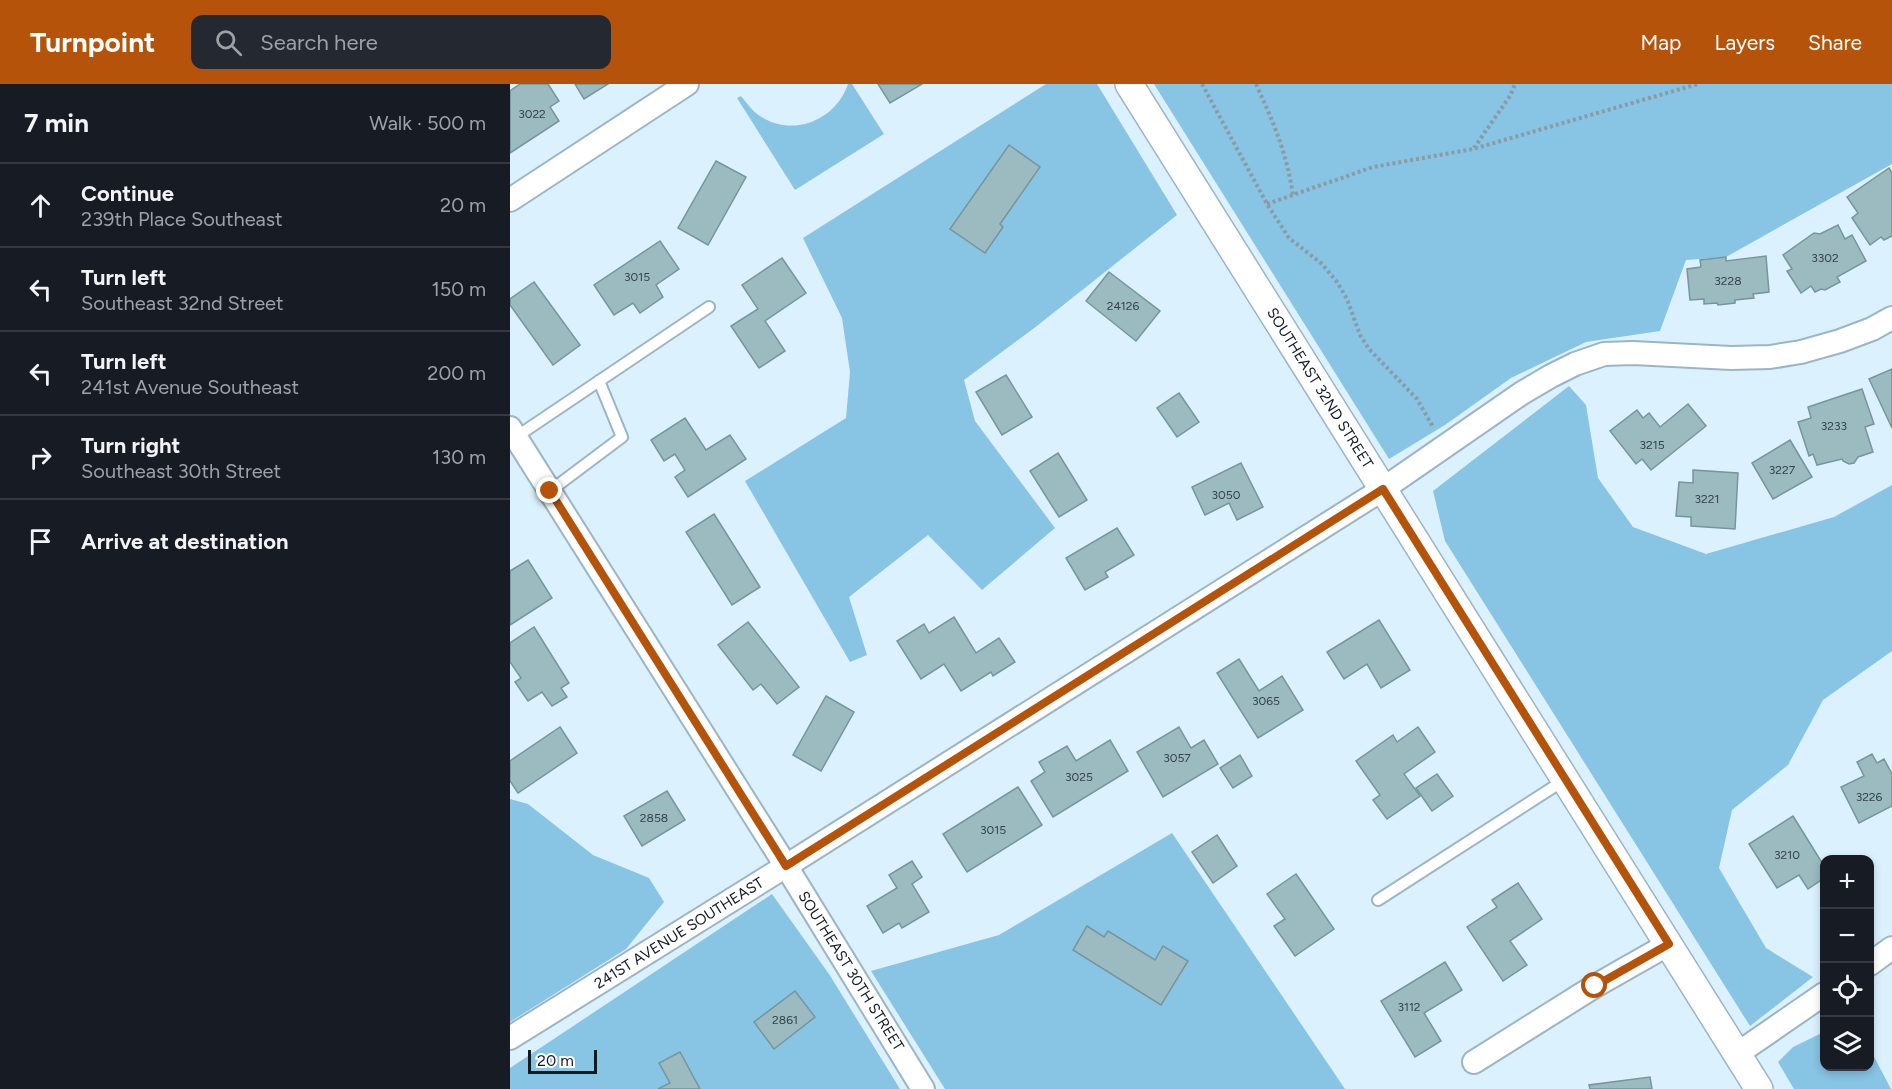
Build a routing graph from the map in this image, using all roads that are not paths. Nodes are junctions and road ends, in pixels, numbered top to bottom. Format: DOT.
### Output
graph roads {
  1 [pos="687,84"];
  2 [pos="1130,84"];
  3 [pos="510,200"];
  4 [pos="710,307"];
  5 [pos="1892,318"];
  6 [pos="599,381"];
  7 [pos="513,432"];
  8 [pos="1383,489"];
  9 [pos="550,491"];
  10 [pos="1566,779"];
  11 [pos="786,866"];
  12 [pos="1378,900"];
  13 [pos="1669,944"];
  14 [pos="1892,948"];
  15 [pos="1870,963"];
  16 [pos="1820,997"];
  17 [pos="510,1038"];
  18 [pos="1737,1053"];
  19 [pos="1474,1062"];
  20 [pos="923,1089"];
  21 [pos="1759,1089"];
  1 -- 3 [label="street"];
  2 -- 8 [label="street, SOUTHEAST 32ND STREET"];
  4 -- 6 [label="lane"];
  5 -- 8 [label="street, 241ST AVENUE SOUTHEAST"];
  6 -- 7 [label="lane"];
  6 -- 9 [label="lane"];
  7 -- 9 [label="street, SOUTHEAST 30TH STREET"];
  8 -- 10 [label="street, SOUTHEAST 32ND STREET"];
  8 -- 11 [label="street, 241ST AVENUE SOUTHEAST"];
  9 -- 11 [label="street, SOUTHEAST 30TH STREET"];
  10 -- 12 [label="lane"];
  10 -- 13 [label="street, SOUTHEAST 32ND STREET"];
  11 -- 17 [label="street, 241ST AVENUE SOUTHEAST"];
  11 -- 20 [label="street, SOUTHEAST 30TH STREET"];
  13 -- 18 [label="street, SOUTHEAST 32ND STREET"];
  13 -- 19 [label="street"];
  14 -- 15 [label="street"];
  16 -- 18 [label="street"];
  18 -- 21 [label="street, SOUTHEAST 32ND STREET"];
}
